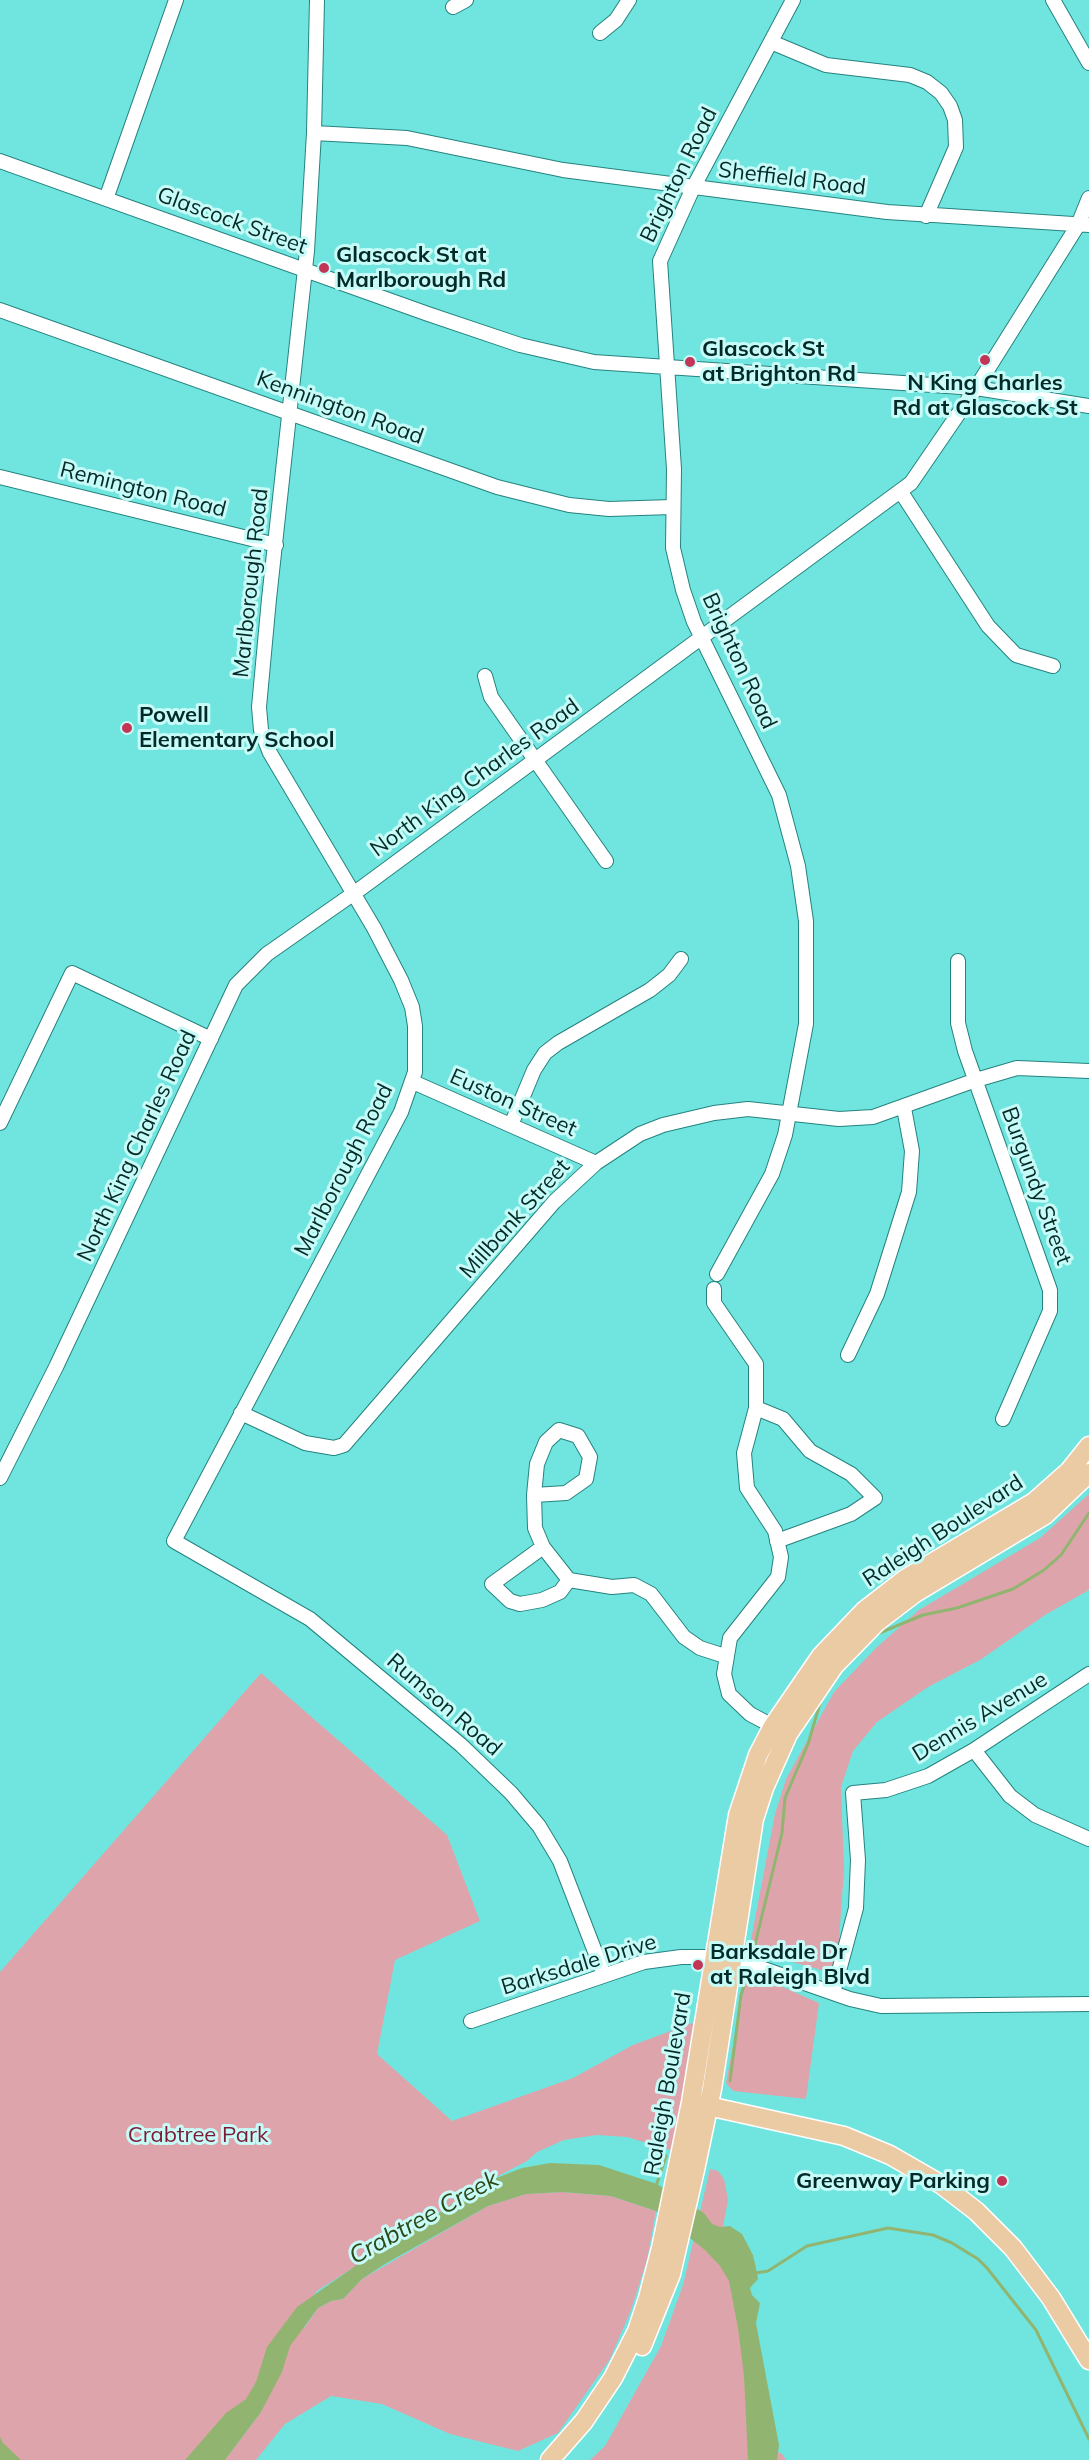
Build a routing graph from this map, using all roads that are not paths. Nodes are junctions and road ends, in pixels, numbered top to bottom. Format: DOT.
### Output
graph roads {
  1 [pos="176,0"];
  2 [pos="317,0"];
  3 [pos="466,0"];
  4 [pos="629,0"];
  5 [pos="793,0"];
  6 [pos="1053,0"];
  7 [pos="453,7"];
  8 [pos="600,33"];
  9 [pos="771,42"];
  10 [pos="1089,63"];
  11 [pos="314,133"];
  12 [pos="0,161"];
  13 [pos="693,188"];
  14 [pos="1089,198"];
  15 [pos="106,199"];
  16 [pos="926,216"];
  17 [pos="1083,225"];
  18 [pos="305,269"];
  19 [pos="0,310"];
  20 [pos="668,369"];
  21 [pos="976,388"];
  22 [pos="1089,406"];
  23 [pos="290,413"];
  24 [pos="0,477"];
  25 [pos="901,492"];
  26 [pos="672,507"];
  27 [pos="276,545"];
  28 [pos="703,638"];
  29 [pos="1053,666"];
  30 [pos="485,676"];
  31 [pos="533,759"];
  32 [pos="606,861"];
  33 [pos="353,893"];
  34 [pos="681,959"];
  35 [pos="958,961"];
  36 [pos="211,1039"];
  37 [pos="1089,1071"];
  38 [pos="976,1080"];
  39 [pos="413,1082"];
  40 [pos="904,1108"];
  41 [pos="789,1114"];
  42 [pos="0,1123"];
  43 [pos="511,1125"];
  44 [pos="596,1162"];
  45 [pos="717,1274"];
  46 [pos="714,1289"];
  47 [pos="848,1355"];
  48 [pos="756,1407"];
  49 [pos="241,1413"];
  50 [pos="1003,1419"];
  51 [pos="1089,1446"];
  52 [pos="1089,1473"];
  53 [pos="0,1478"];
  54 [pos="534,1495"];
  55 [pos="174,1540"];
  56 [pos="777,1541"];
  57 [pos="543,1547"];
  58 [pos="569,1580"];
  59 [pos="725,1656"];
  60 [pos="1089,1674"];
  61 [pos="780,1730"];
  62 [pos="974,1750"];
  63 [pos="1089,1839"];
  64 [pos="724,1958"];
  65 [pos="604,1975"];
  66 [pos="832,1993"];
  67 [pos="1089,2004"];
  68 [pos="471,2021"];
  69 [pos="700,2104"];
  70 [pos="669,2253"];
  71 [pos="1089,2360"];
  72 [pos="550,2460"];
  73 [pos="564,2460"];
  1 -- 15 [label="street"];
  2 -- 11 [label="street, Marlborough Road"];
  3 -- 7 [label="street"];
  4 -- 8 [label="street"];
  5 -- 9 [label="street, Brighton Road"];
  6 -- 10 [label="street"];
  9 -- 13 [label="street, Brighton Road"];
  9 -- 16 [label="street"];
  11 -- 13 [label="street, Sheffield Road"];
  11 -- 18 [label="street, Marlborough Road"];
  12 -- 15 [label="street, Glascock Street"];
  13 -- 16 [label="street, Sheffield Road"];
  13 -- 20 [label="street, Brighton Road"];
  14 -- 17 [label="street, North King Charles Road"];
  15 -- 18 [label="street, Glascock Street"];
  16 -- 17 [label="street, Sheffield Road"];
  17 -- 21 [label="street, North King Charles Road"];
  18 -- 20 [label="street, Glascock Street"];
  18 -- 23 [label="street, Marlborough Road"];
  19 -- 23 [label="street, Kennington Road"];
  20 -- 21 [label="street, Glascock Street"];
  20 -- 26 [label="street, Brighton Road"];
  21 -- 22 [label="street, Glascock Street"];
  21 -- 25 [label="street, North King Charles Road"];
  23 -- 26 [label="street, Kennington Road"];
  23 -- 27 [label="street, Marlborough Road"];
  24 -- 27 [label="street, Remington Road"];
  25 -- 28 [label="street, North King Charles Road"];
  25 -- 29 [label="street"];
  26 -- 28 [label="street, Brighton Road"];
  27 -- 33 [label="street, Marlborough Road"];
  28 -- 31 [label="street, North King Charles Road"];
  28 -- 41 [label="street, Brighton Road"];
  30 -- 31 [label="street"];
  31 -- 32 [label="street"];
  31 -- 33 [label="street, North King Charles Road"];
  33 -- 36 [label="street, North King Charles Road"];
  33 -- 39 [label="street, Marlborough Road"];
  34 -- 43 [label="street"];
  35 -- 38 [label="street, Burgundy Street"];
  36 -- 42 [label="street"];
  36 -- 53 [label="street, North King Charles Road"];
  37 -- 38 [label="street, Millbank Street"];
  38 -- 40 [label="street, Millbank Street"];
  38 -- 50 [label="street, Burgundy Street"];
  39 -- 43 [label="street, Euston Street"];
  39 -- 49 [label="street, Marlborough Road"];
  40 -- 41 [label="street, Millbank Street"];
  40 -- 47 [label="street"];
  41 -- 44 [label="street, Millbank Street"];
  41 -- 45 [label="street, Brighton Road"];
  43 -- 44 [label="street, Euston Street"];
  44 -- 49 [label="street, Millbank Street"];
  46 -- 48 [label="street"];
  48 -- 56 [label="street"];
  48 -- 56 [label="street"];
  49 -- 55 [label="street, Marlborough Road"];
  51 -- 61 [label="main road, Raleigh Boulevard"];
  52 -- 61 [label="main road, Raleigh Boulevard"];
  54 -- 54 [label="street"];
  54 -- 57 [label="street"];
  55 -- 65 [label="street, Rumson Road"];
  56 -- 59 [label="street"];
  57 -- 58 [label="street"];
  57 -- 58 [label="street"];
  58 -- 59 [label="street"];
  59 -- 61 [label="street"];
  60 -- 62 [label="street, Dennis Avenue"];
  61 -- 64 [label="main road, Raleigh Boulevard"];
  62 -- 63 [label="street"];
  62 -- 66 [label="street, Dennis Avenue"];
  64 -- 65 [label="street, Barksdale Drive"];
  64 -- 66 [label="street, Barksdale Drive"];
  64 -- 69 [label="main road, Raleigh Boulevard"];
  65 -- 68 [label="street, Barksdale Drive"];
  66 -- 67 [label="street, Barksdale Drive"];
  69 -- 70 [label="main road, Raleigh Boulevard"];
  69 -- 71 [label="main road"];
  70 -- 72 [label="main road, Raleigh Boulevard"];
  70 -- 73 [label="main road, Raleigh Boulevard"];
}
